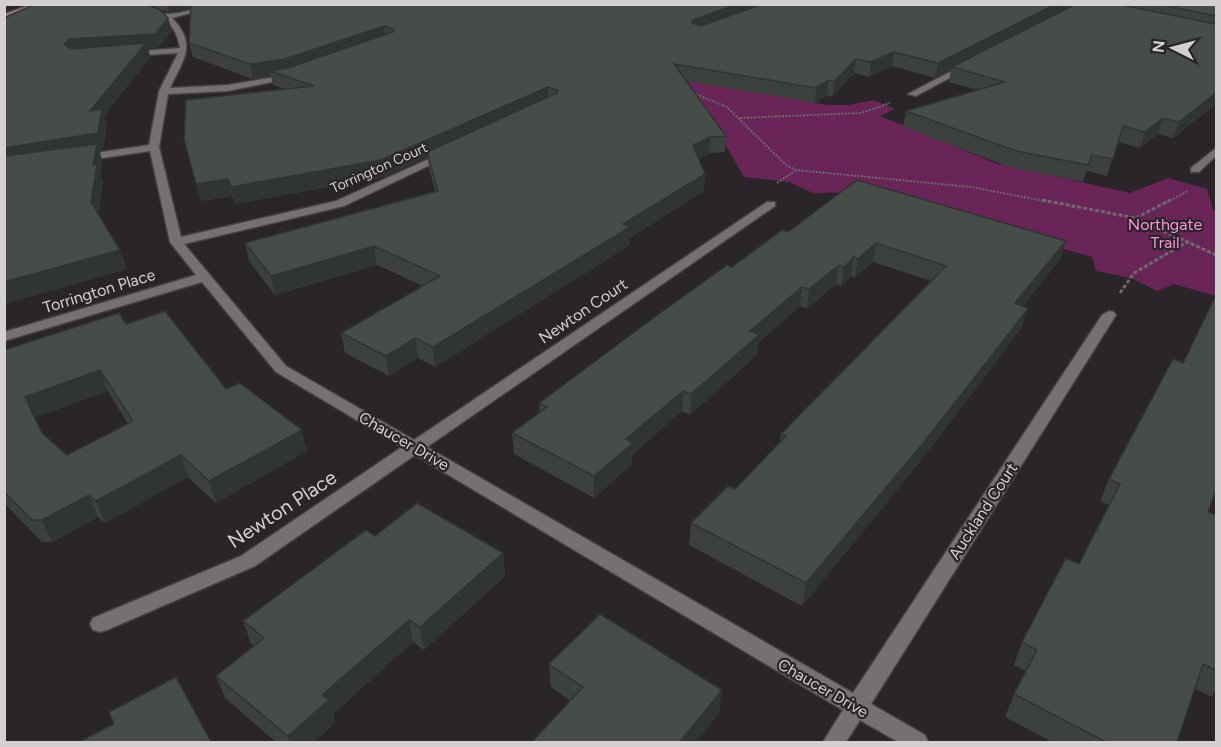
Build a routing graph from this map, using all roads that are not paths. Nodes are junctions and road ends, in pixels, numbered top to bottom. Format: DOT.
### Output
graph roads {
  1 [pos="42,4"];
  2 [pos="121,4"];
  3 [pos="222,4"];
  4 [pos="167,16"];
  5 [pos="4,17"];
  6 [pos="184,50"];
  7 [pos="118,55"];
  8 [pos="976,62"];
  9 [pos="301,73"];
  10 [pos="164,91"];
  11 [pos="913,94"];
  12 [pos="154,147"];
  13 [pos="457,150"];
  14 [pos="1216,151"];
  15 [pos="73,159"];
  16 [pos="1195,170"];
  17 [pos="771,204"];
  18 [pos="176,242"];
  19 [pos="203,278"];
  20 [pos="1108,315"];
  21 [pos="4,337"];
  22 [pos="414,447"];
  23 [pos="100,624"];
  24 [pos="857,708"];
  25 [pos="834,742"];
  26 [pos="916,742"];
  1 -- 5 [label="main road"];
  2 -- 4 [label="street"];
  3 -- 4 [label="street"];
  4 -- 6 [label="street"];
  6 -- 7 [label="street"];
  6 -- 10 [label="street, Chaucer Drive"];
  8 -- 11 [label="street"];
  9 -- 10 [label="street"];
  10 -- 12 [label="street, Chaucer Drive"];
  12 -- 15 [label="street"];
  12 -- 18 [label="street, Chaucer Drive"];
  13 -- 18 [label="street, Torrington Court"];
  14 -- 16 [label="street"];
  17 -- 22 [label="street, Newton Court"];
  18 -- 19 [label="street, Chaucer Drive"];
  19 -- 21 [label="street, Torrington Place"];
  19 -- 22 [label="street, Chaucer Drive"];
  20 -- 24 [label="street, Auckland Court"];
  22 -- 23 [label="street, Newton Place"];
  22 -- 24 [label="street, Chaucer Drive"];
  24 -- 25 [label="street, Auckland Court"];
  24 -- 26 [label="street, Chaucer Drive"];
}
